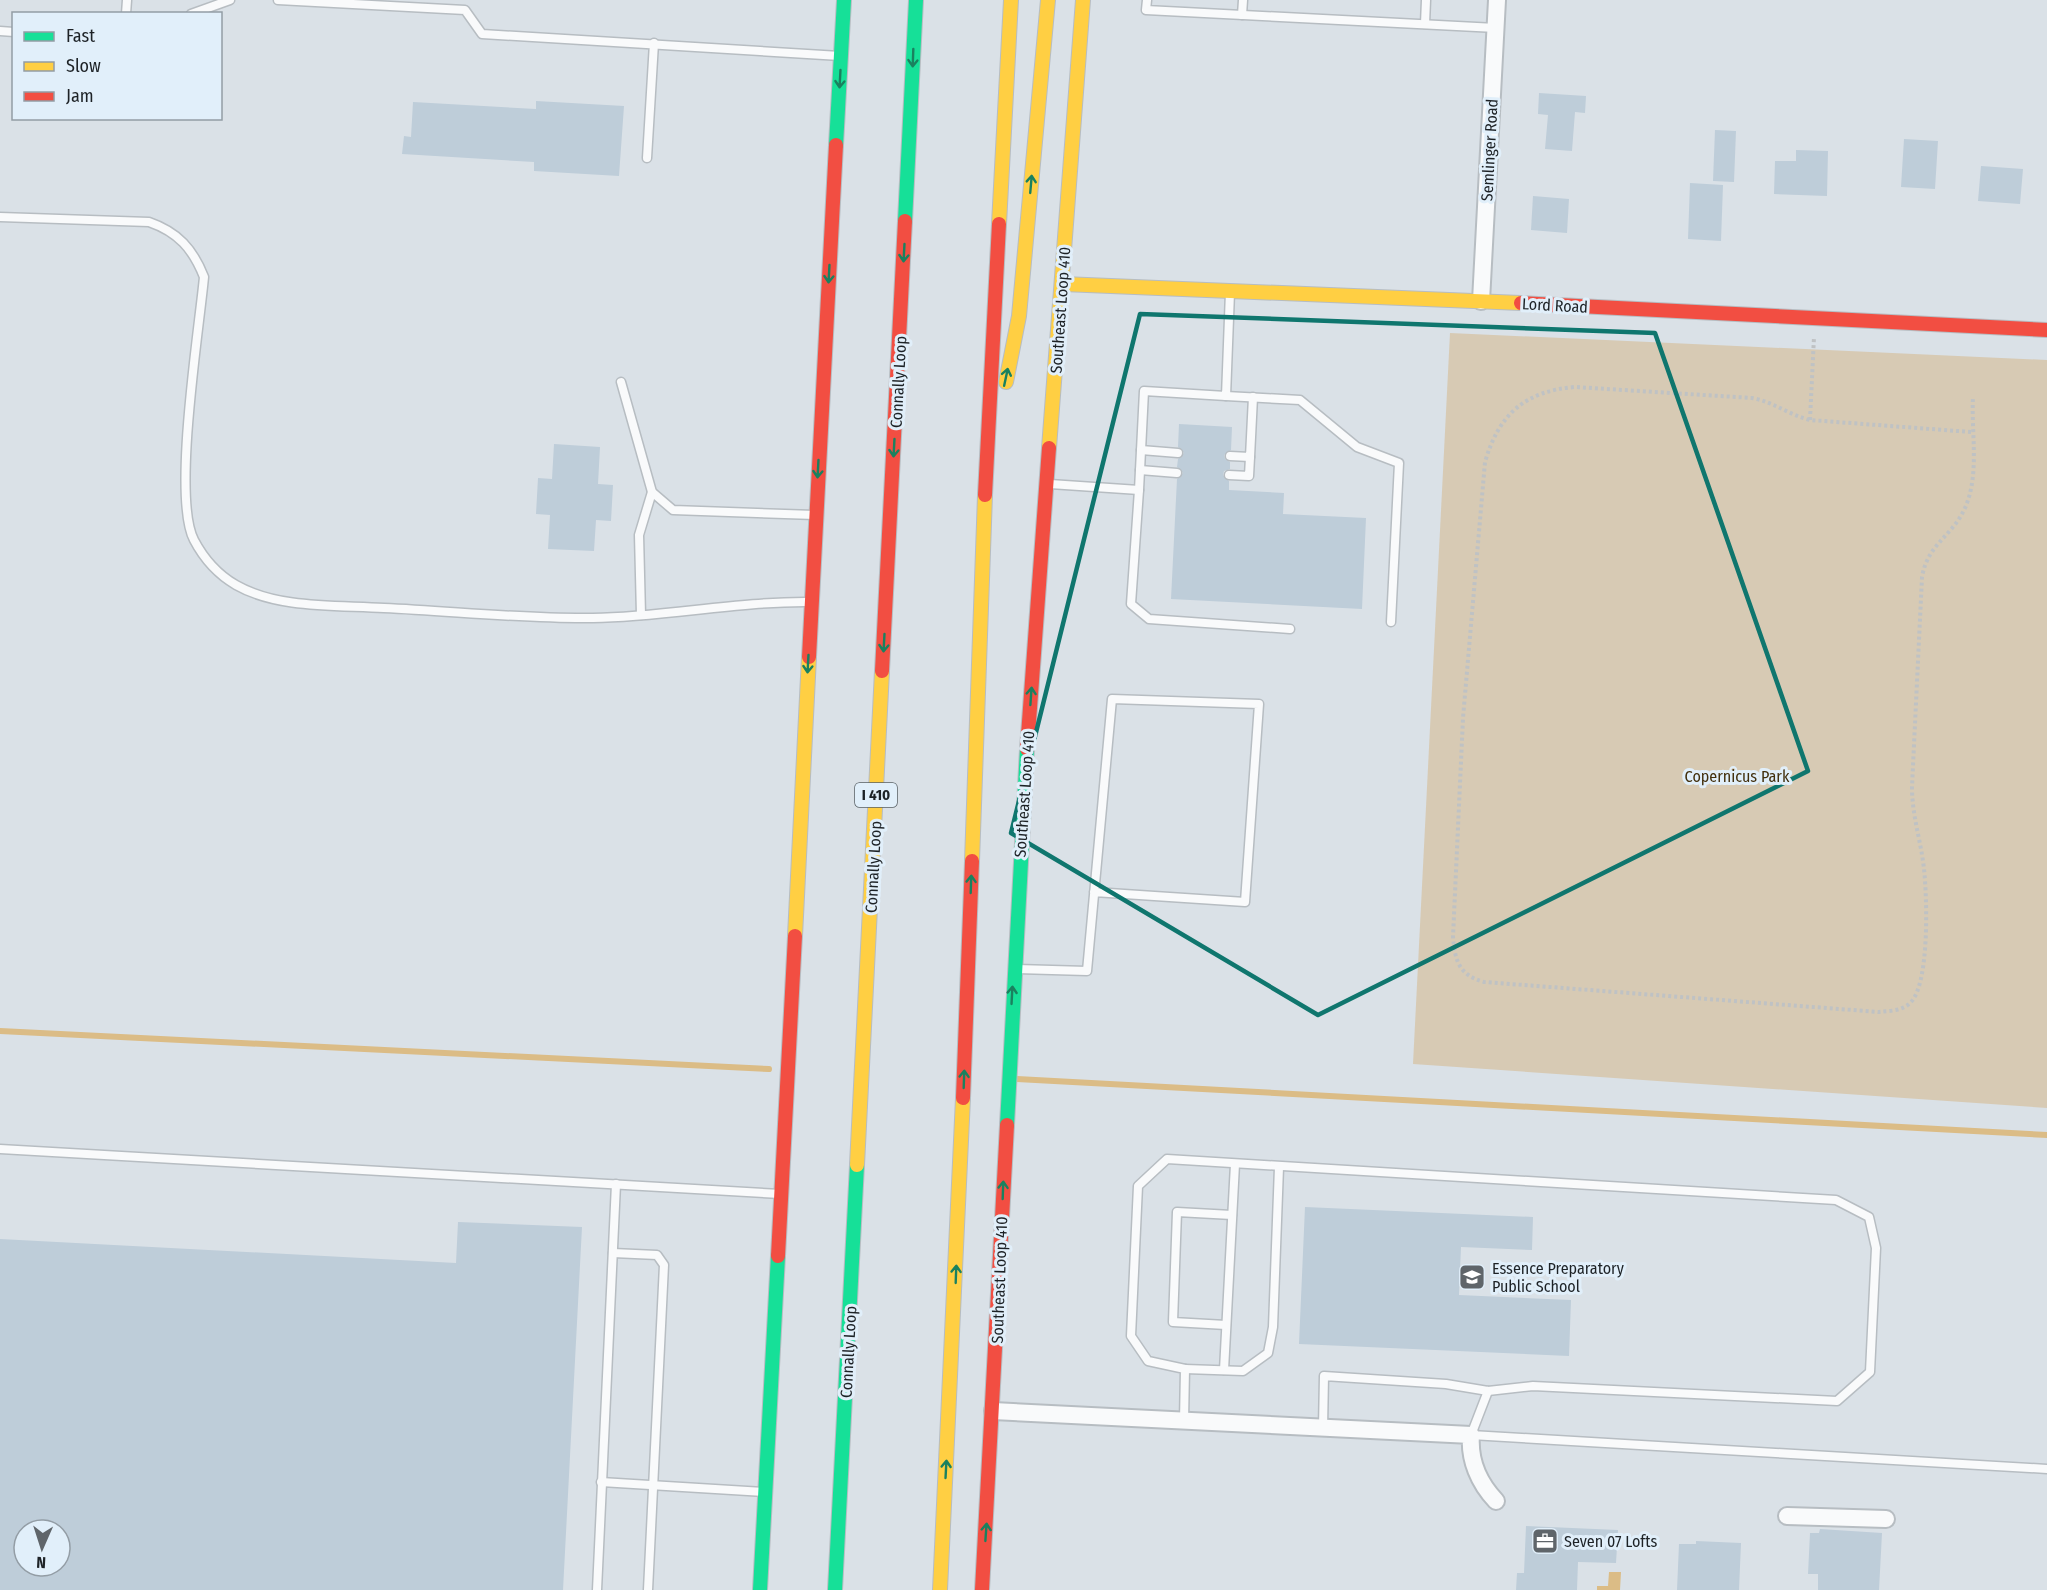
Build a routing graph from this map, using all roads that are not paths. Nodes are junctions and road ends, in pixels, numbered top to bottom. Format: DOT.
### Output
graph roads {
  1 [pos="230,0"];
  2 [pos="278,0"];
  3 [pos="844,0"];
  4 [pos="916,0"];
  5 [pos="1011,0"];
  6 [pos="1048,0"];
  7 [pos="1083,0"];
  8 [pos="1147,0"];
  9 [pos="1243,0"];
  10 [pos="1426,0"];
  11 [pos="1497,0"];
  12 [pos="197,12"];
  13 [pos="1242,15"];
  14 [pos="1425,24"];
  15 [pos="1496,28"];
  16 [pos="654,44"];
  17 [pos="841,56"];
  18 [pos="647,158"];
  19 [pos="0,217"];
  20 [pos="1063,284"];
  21 [pos="1230,289"];
  22 [pos="1481,301"];
  23 [pos="2047,330"];
  24 [pos="621,382"];
  25 [pos="1226,396"];
  26 [pos="1253,397"];
  27 [pos="1141,450"];
  28 [pos="1178,453"];
  29 [pos="1230,456"];
  30 [pos="1250,457"];
  31 [pos="1140,470"];
  32 [pos="1177,472"];
  33 [pos="1229,475"];
  34 [pos="986,476"];
  35 [pos="1046,484"];
  36 [pos="1139,490"];
  37 [pos="652,492"];
  38 [pos="816,515"];
  39 [pos="811,602"];
  40 [pos="641,615"];
  41 [pos="1391,622"];
  42 [pos="1290,629"];
  43 [pos="1094,892"];
  44 [pos="1013,969"];
  45 [pos="0,1149"];
  46 [pos="1235,1164"];
  47 [pos="1280,1167"];
  48 [pos="616,1184"];
  49 [pos="780,1194"];
  50 [pos="1232,1215"];
  51 [pos="613,1253"];
  52 [pos="1226,1325"];
  53 [pos="1185,1369"];
  54 [pos="1224,1370"];
  55 [pos="1488,1391"];
  56 [pos="993,1411"];
  57 [pos="1184,1421"];
  58 [pos="1323,1428"];
  59 [pos="1471,1435"];
  60 [pos="2047,1469"];
  61 [pos="601,1482"];
  62 [pos="654,1485"];
  63 [pos="765,1492"];
  64 [pos="1496,1501"];
  65 [pos="1787,1516"];
  66 [pos="1886,1519"];
  67 [pos="597,1590"];
  68 [pos="648,1590"];
  69 [pos="760,1590"];
  70 [pos="835,1590"];
  71 [pos="940,1590"];
  72 [pos="982,1590"];
  1 -- 12 [label="lane"];
  2 -- 16 [label="lane"];
  3 -- 17 [label="main road"];
  4 -- 70 [label="main road, Connally Loop / I 410, one-way"];
  5 -- 34 [label="main road"];
  34 -- 6 [label="main road, one-way"];
  7 -- 20 [label="main road, Southeast Loop 410"];
  8 -- 13 [label="lane"];
  9 -- 13 [label="lane"];
  10 -- 14 [label="lane"];
  11 -- 15 [label="street, Semlinger Road"];
  13 -- 14 [label="lane"];
  14 -- 15 [label="lane"];
  15 -- 22 [label="street, Semlinger Road"];
  16 -- 17 [label="lane"];
  16 -- 18 [label="lane"];
  17 -- 38 [label="main road, one-way"];
  19 -- 40 [label="lane"];
  20 -- 21 [label="main road, Lord Road"];
  20 -- 35 [label="main road, Southeast Loop 410"];
  21 -- 22 [label="main road, Lord Road"];
  21 -- 25 [label="lane"];
  22 -- 23 [label="main road, Lord Road"];
  24 -- 37 [label="lane"];
  25 -- 26 [label="lane"];
  25 -- 27 [label="lane"];
  26 -- 30 [label="lane"];
  26 -- 41 [label="lane"];
  27 -- 28 [label="lane"];
  27 -- 31 [label="lane"];
  29 -- 30 [label="lane"];
  30 -- 33 [label="lane"];
  31 -- 32 [label="lane"];
  31 -- 36 [label="lane"];
  71 -- 34 [label="main road, one-way"];
  35 -- 36 [label="lane"];
  44 -- 35 [label="main road, Southeast Loop 410, one-way"];
  36 -- 42 [label="lane"];
  37 -- 38 [label="lane"];
  37 -- 40 [label="lane"];
  38 -- 39 [label="main road"];
  39 -- 40 [label="lane"];
  39 -- 49 [label="main road, one-way"];
  43 -- 43 [label="lane"];
  43 -- 44 [label="lane"];
  56 -- 44 [label="main road, Southeast Loop 410, one-way"];
  45 -- 48 [label="lane"];
  46 -- 47 [label="lane"];
  46 -- 50 [label="lane"];
  46 -- 53 [label="lane"];
  47 -- 54 [label="lane"];
  47 -- 55 [label="lane"];
  48 -- 49 [label="lane"];
  48 -- 51 [label="lane"];
  49 -- 63 [label="main road"];
  50 -- 52 [label="lane"];
  50 -- 52 [label="lane"];
  51 -- 61 [label="lane"];
  51 -- 62 [label="lane"];
  52 -- 54 [label="lane"];
  53 -- 54 [label="lane"];
  53 -- 57 [label="lane"];
  55 -- 58 [label="lane"];
  55 -- 59 [label="lane"];
  56 -- 57 [label="street"];
  72 -- 56 [label="main road, Southeast Loop 410, one-way"];
  57 -- 58 [label="street"];
  58 -- 59 [label="street"];
  59 -- 60 [label="lane"];
  59 -- 64 [label="street"];
  61 -- 62 [label="lane"];
  61 -- 67 [label="lane"];
  62 -- 63 [label="lane"];
  62 -- 68 [label="lane"];
  63 -- 69 [label="main road"];
  65 -- 66 [label="street"];
}
